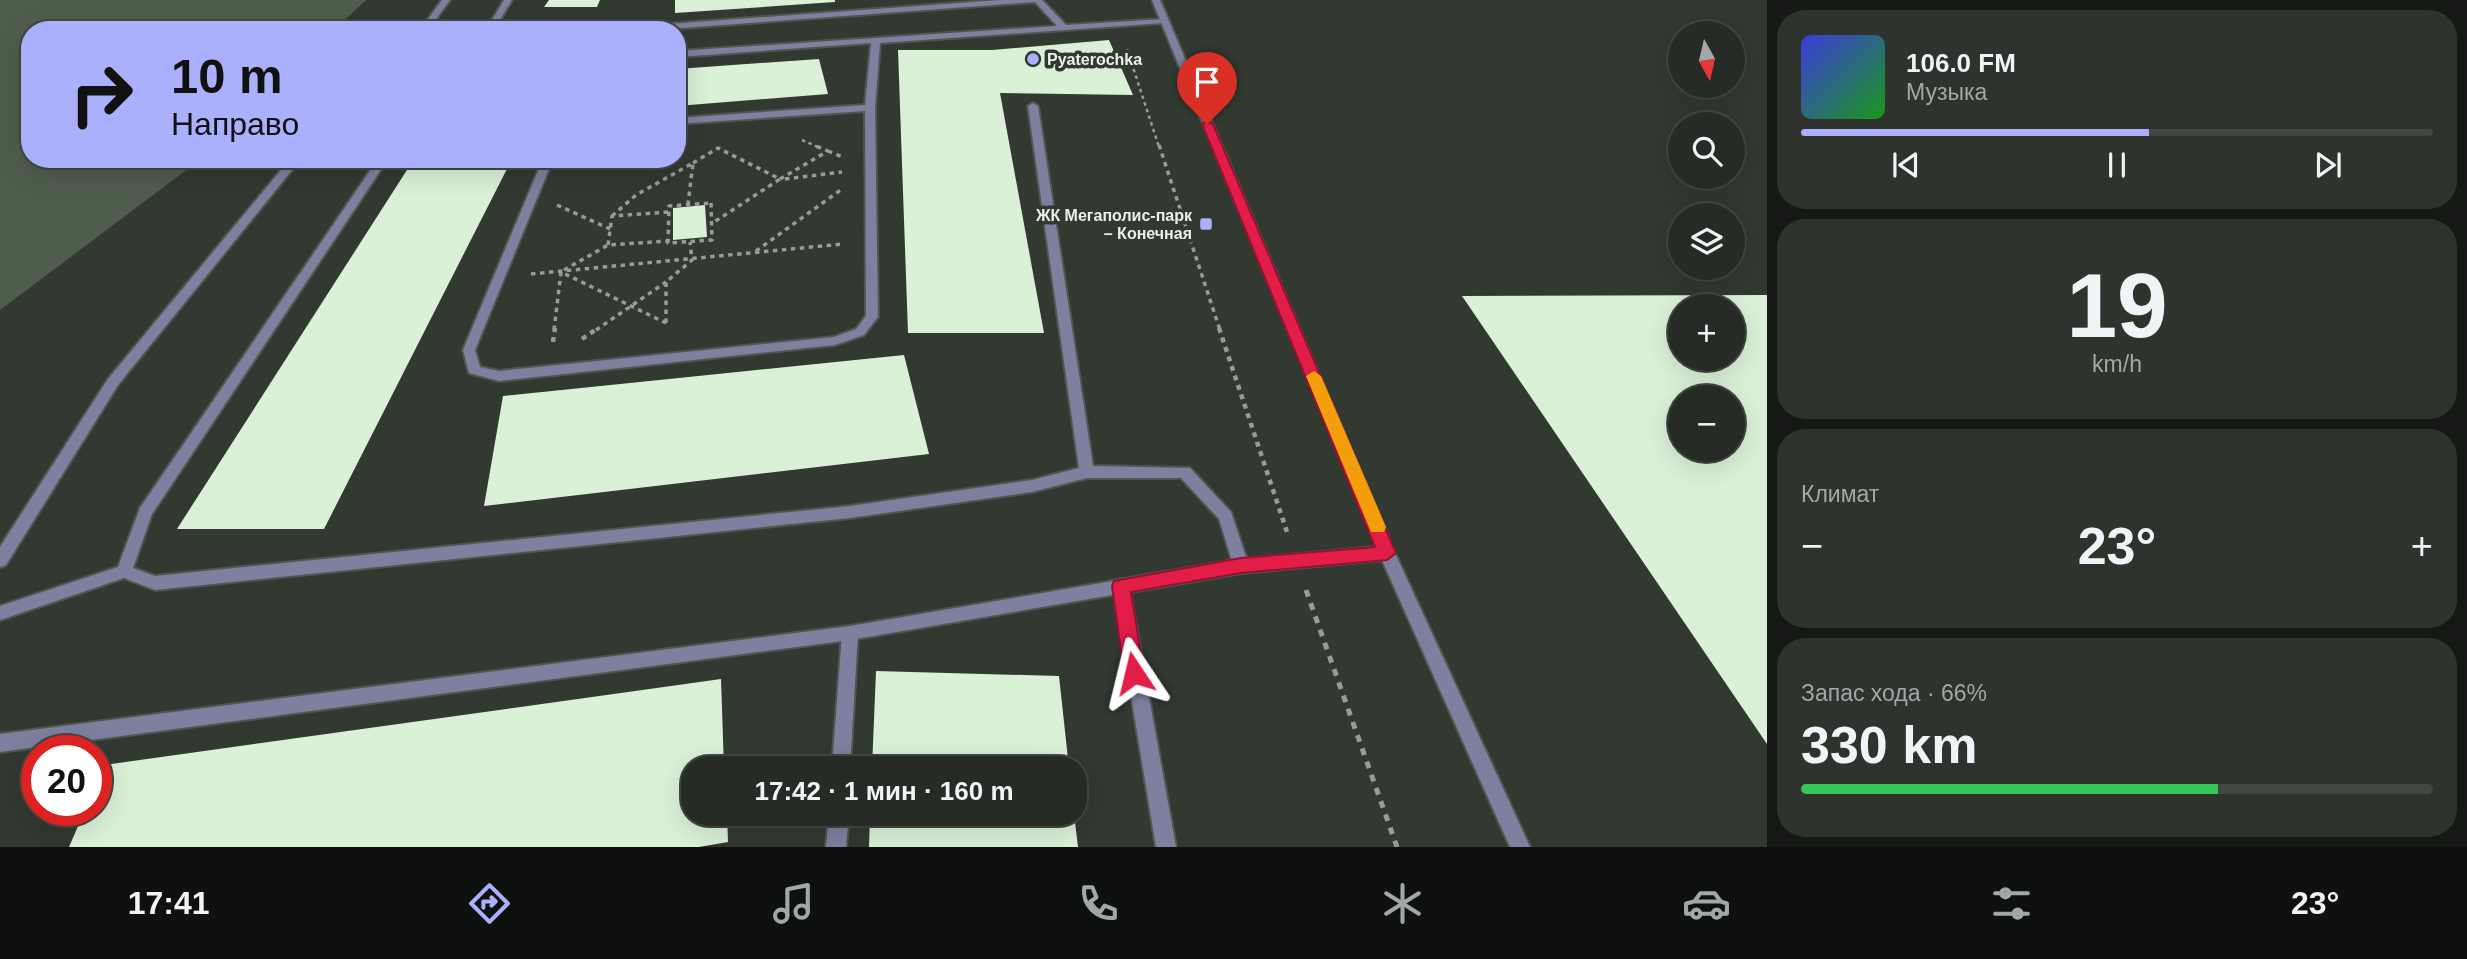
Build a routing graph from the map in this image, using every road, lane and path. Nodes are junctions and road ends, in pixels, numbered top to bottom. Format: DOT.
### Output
graph roads {
  1 [pos="446,0"];
  2 [pos="508,0"];
  3 [pos="1036,0"];
  4 [pos="1156,0"];
  5 [pos="1018,1"];
  6 [pos="431,21"];
  7 [pos="495,21"];
  8 [pos="1164,21"];
  9 [pos="1119,23"];
  10 [pos="686,25"];
  11 [pos="1062,26"];
  12 [pos="876,40"];
  13 [pos="686,53"];
  14 [pos="1033,106"];
  15 [pos="870,108"];
  16 [pos="743,117"];
  17 [pos="686,120"];
  18 [pos="828,151"];
  19 [pos="693,163"];
  20 [pos="686,167"];
  21 [pos="289,168"];
  22 [pos="377,168"];
  23 [pos="544,168"];
  24 [pos="685,168"];
  25 [pos="871,169"];
  26 [pos="780,179"];
  27 [pos="533,195"];
  28 [pos="688,204"];
  29 [pos="669,212"];
  30 [pos="612,216"];
  31 [pos="711,224"];
  32 [pos="610,229"];
  33 [pos="668,240"];
  34 [pos="872,241"];
  35 [pos="690,242"];
  36 [pos="608,245"];
  37 [pos="753,253"];
  38 [pos="692,260"];
  39 [pos="561,272"];
  40 [pos="500,275"];
  41 [pos="666,282"];
  42 [pos="628,307"];
  43 [pos="666,323"];
  44 [pos="586,344"];
  45 [pos="562,346"];
  46 [pos="665,358"];
  47 [pos="1087,472"];
  48 [pos="1387,553"];
  49 [pos="0,560"];
  50 [pos="1296,561"];
  51 [pos="1241,566"];
  52 [pos="124,571"];
  53 [pos="1121,586"];
  54 [pos="0,613"];
  55 [pos="850,633"];
  56 [pos="0,744"];
  57 [pos="842,756"];
  58 [pos="838,826"];
  59 [pos="836,847"];
  60 [pos="1166,847"];
  61 [pos="1397,847"];
  62 [pos="1520,847"];
  1 -- 6 [label="street"];
  2 -- 7 [label="street"];
  3 -- 5 [label="street"];
  3 -- 11 [label="street"];
  4 -- 8 [label="street"];
  5 -- 10 [label="street"];
  8 -- 9 [label="street"];
  8 -- 48 [label="street"];
  9 -- 11 [label="street"];
  9 -- 50 [label="path"];
  11 -- 12 [label="street"];
  12 -- 13 [label="street"];
  12 -- 15 [label="street"];
  14 -- 47 [label="street"];
  15 -- 16 [label="street"];
  15 -- 25 [label="street"];
  16 -- 17 [label="street"];
  16 -- 18 [label="path"];
  18 -- 25 [label="path"];
  18 -- 26 [label="path"];
  19 -- 20 [label="path"];
  19 -- 26 [label="path"];
  19 -- 28 [label="path"];
  21 -- 49 [label="street"];
  22 -- 52 [label="street"];
  23 -- 27 [label="street"];
  24 -- 30 [label="path"];
  25 -- 26 [label="path"];
  25 -- 34 [label="street"];
  25 -- 37 [label="path"];
  26 -- 31 [label="path"];
  27 -- 32 [label="path"];
  27 -- 40 [label="street"];
  28 -- 29 [label="path"];
  28 -- 31 [label="path"];
  29 -- 30 [label="path"];
  29 -- 33 [label="path"];
  30 -- 32 [label="path"];
  31 -- 35 [label="path"];
  32 -- 36 [label="path"];
  33 -- 35 [label="path"];
  33 -- 36 [label="path"];
  34 -- 37 [label="path"];
  34 -- 46 [label="street"];
  35 -- 38 [label="path"];
  36 -- 39 [label="path"];
  37 -- 38 [label="path"];
  38 -- 39 [label="path"];
  38 -- 41 [label="path"];
  39 -- 40 [label="path"];
  39 -- 42 [label="path"];
  39 -- 45 [label="path"];
  40 -- 46 [label="street"];
  41 -- 42 [label="path"];
  41 -- 43 [label="path"];
  42 -- 43 [label="path"];
  42 -- 44 [label="path"];
  43 -- 46 [label="path"];
  47 -- 51 [label="street"];
  47 -- 52 [label="street"];
  48 -- 50 [label="street"];
  48 -- 62 [label="street"];
  50 -- 51 [label="street"];
  50 -- 61 [label="path"];
  51 -- 53 [label="street"];
  52 -- 54 [label="street"];
  53 -- 55 [label="street"];
  53 -- 60 [label="street"];
  55 -- 56 [label="street"];
  55 -- 57 [label="street"];
  58 -- 59 [label="street"];
}
